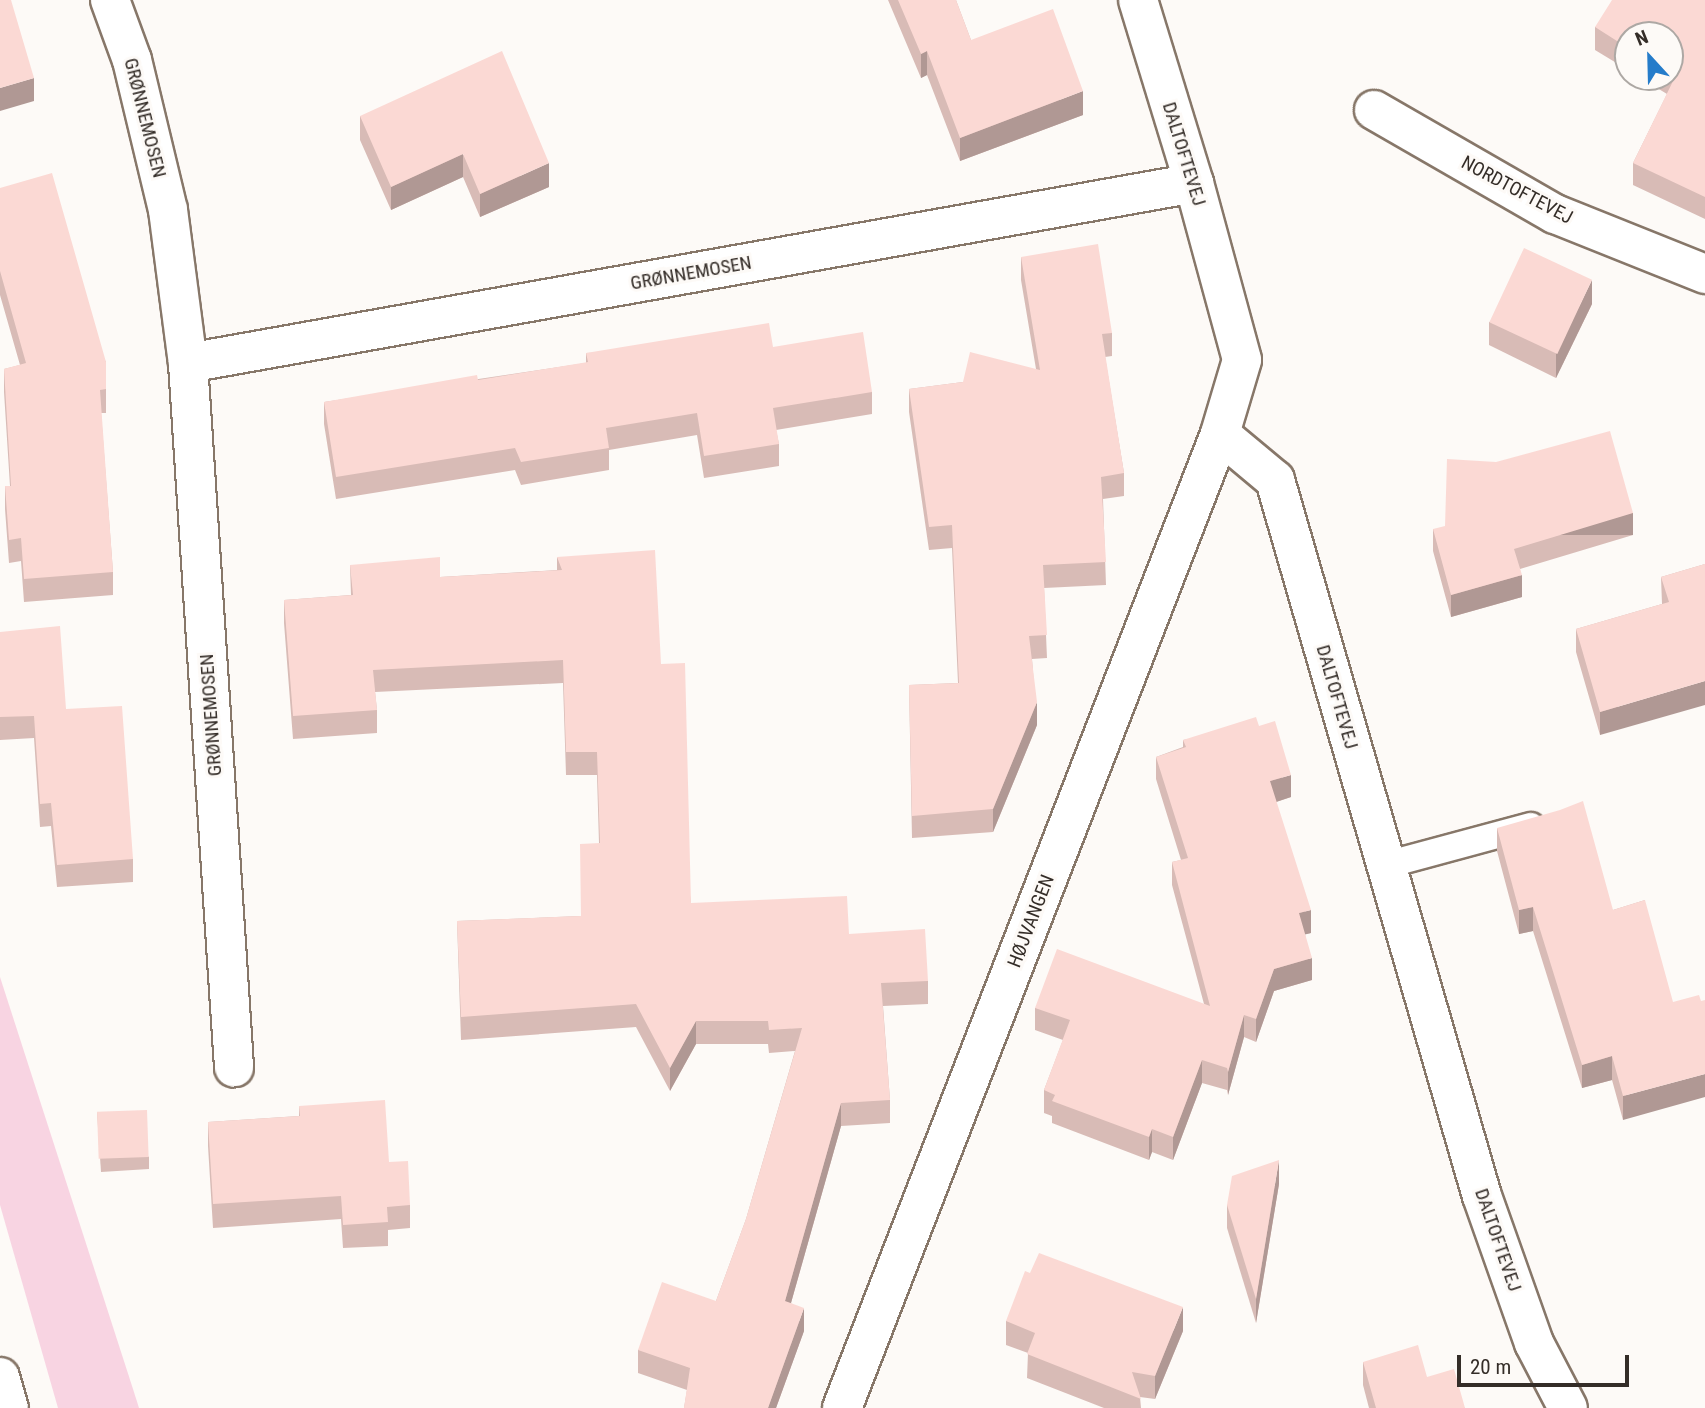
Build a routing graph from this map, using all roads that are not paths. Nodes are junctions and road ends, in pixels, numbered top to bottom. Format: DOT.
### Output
graph roads {
  1 [pos="110,0"];
  2 [pos="1138,0"];
  3 [pos="1374,110"];
  4 [pos="1194,183"];
  5 [pos="1705,274"];
  6 [pos="188,363"];
  7 [pos="1220,434"];
  8 [pos="1556,819"];
  9 [pos="1385,865"];
  10 [pos="234,1067"];
  11 [pos="0,1377"];
  12 [pos="9,1408"];
  13 [pos="842,1408"];
  14 [pos="1568,1408"];
  1 -- 6 [label="street, GRØNNEMOSEN"];
  2 -- 4 [label="street, DALTOFTEVEJ"];
  3 -- 5 [label="street, NORDTOFTEVEJ"];
  4 -- 6 [label="street, GRØNNEMOSEN"];
  4 -- 7 [label="street, DALTOFTEVEJ"];
  6 -- 10 [label="street, GRØNNEMOSEN"];
  7 -- 9 [label="street, DALTOFTEVEJ"];
  7 -- 13 [label="street, HØJVANGEN"];
  8 -- 9 [label="lane"];
  9 -- 14 [label="street, DALTOFTEVEJ"];
  11 -- 12 [label="street"];
}
